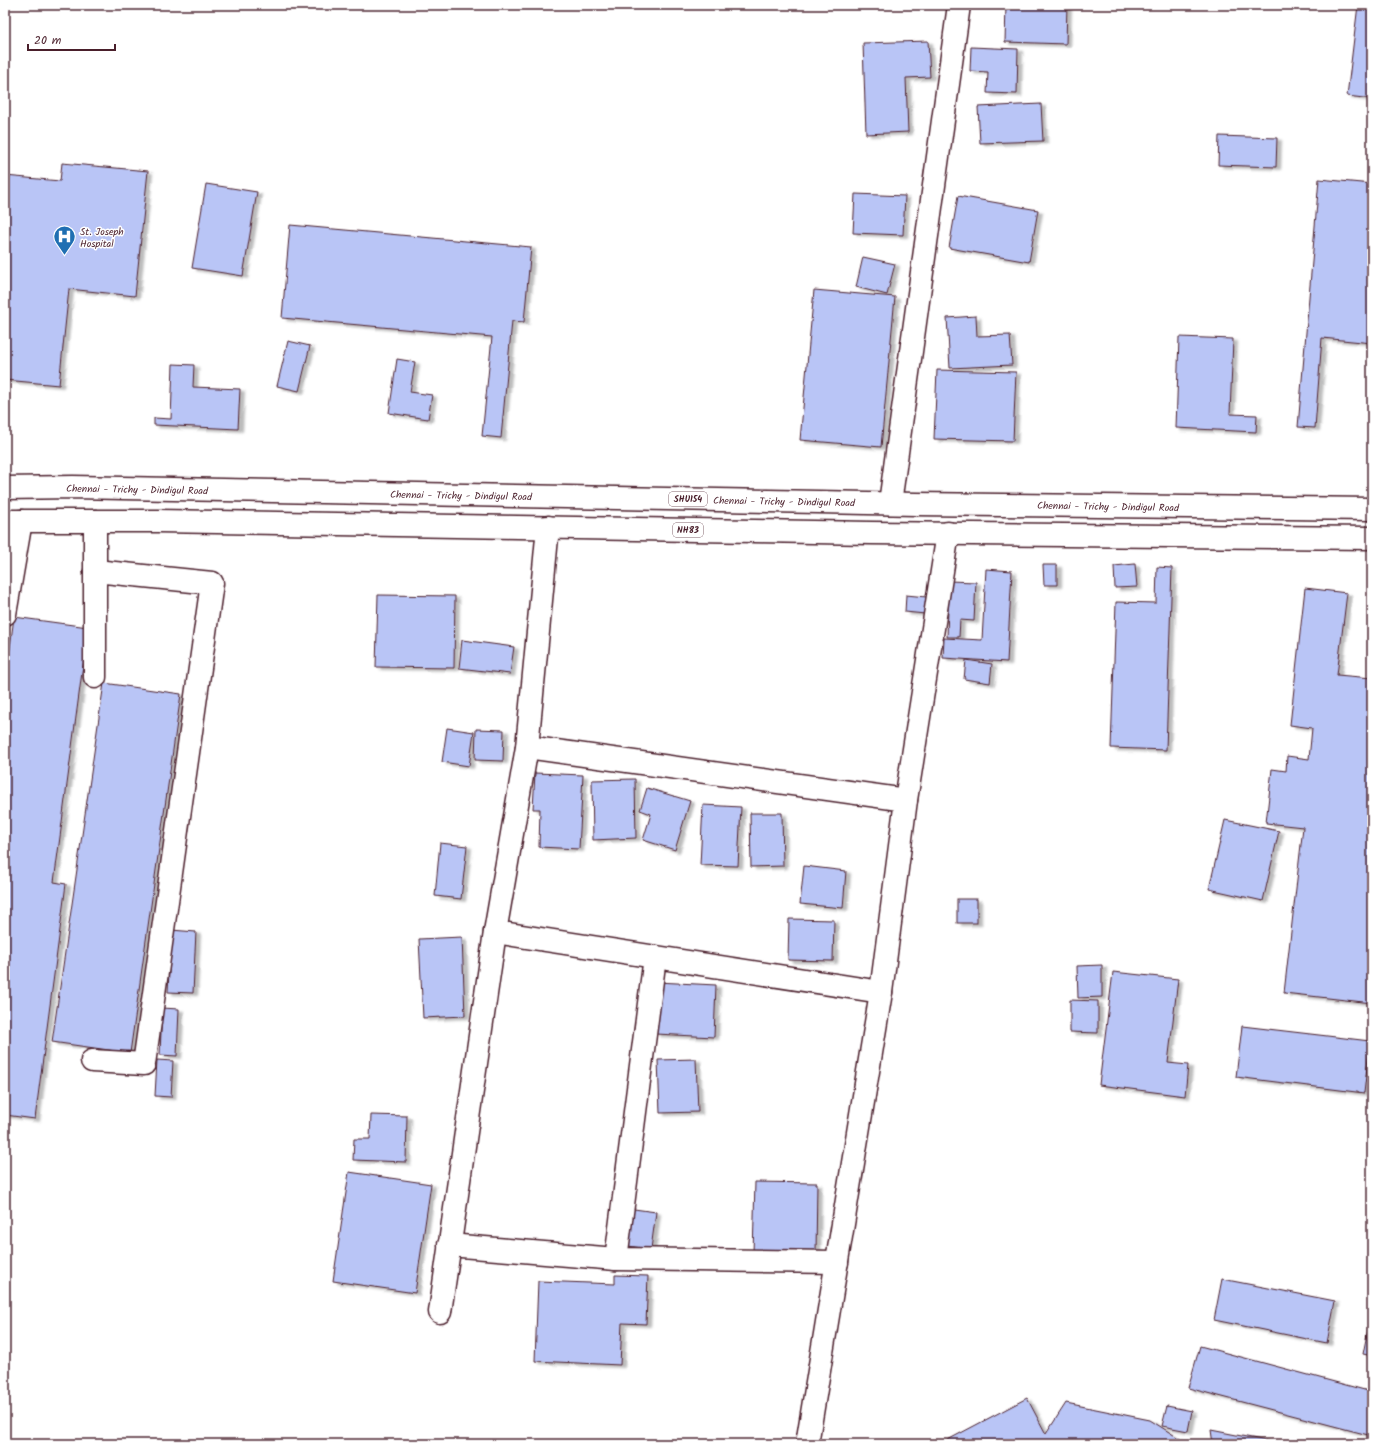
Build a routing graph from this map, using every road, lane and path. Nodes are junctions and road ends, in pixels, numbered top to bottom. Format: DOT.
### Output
graph roads {
  1 [pos="959,5"];
  2 [pos="5,488"];
  3 [pos="890,503"];
  4 [pos="1372,509"];
  5 [pos="13,521"];
  6 [pos="95,521"];
  7 [pos="548,527"];
  8 [pos="948,533"];
  9 [pos="1372,538"];
  10 [pos="95,571"];
  11 [pos="5,614"];
  12 [pos="95,678"];
  13 [pos="527,747"];
  14 [pos="906,800"];
  15 [pos="495,932"];
  16 [pos="655,957"];
  17 [pos="881,992"];
  18 [pos="92,1061"];
  19 [pos="449,1245"];
  20 [pos="616,1259"];
  21 [pos="837,1262"];
  22 [pos="440,1312"];
  23 [pos="807,1444"];
  1 -- 3 [label="main road"];
  2 -- 3 [label="main road, Chennai - Trichy - Dindigul Road / SHU154"];
  3 -- 4 [label="main road, Chennai - Trichy - Dindigul Road / SHU154"];
  5 -- 6 [label="main road, NH83"];
  5 -- 11 [label="main road"];
  6 -- 7 [label="main road, NH83"];
  6 -- 10 [label="main road"];
  7 -- 8 [label="main road, NH83"];
  7 -- 13 [label="main road"];
  8 -- 9 [label="main road, NH83"];
  8 -- 14 [label="main road"];
  10 -- 12 [label="main road"];
  10 -- 18 [label="main road"];
  13 -- 14 [label="main road"];
  13 -- 15 [label="main road"];
  14 -- 17 [label="main road"];
  15 -- 16 [label="main road"];
  15 -- 19 [label="main road"];
  16 -- 17 [label="main road"];
  16 -- 20 [label="main road"];
  17 -- 21 [label="main road"];
  19 -- 20 [label="main road"];
  19 -- 22 [label="main road"];
  20 -- 21 [label="main road"];
  21 -- 23 [label="main road"];
}
